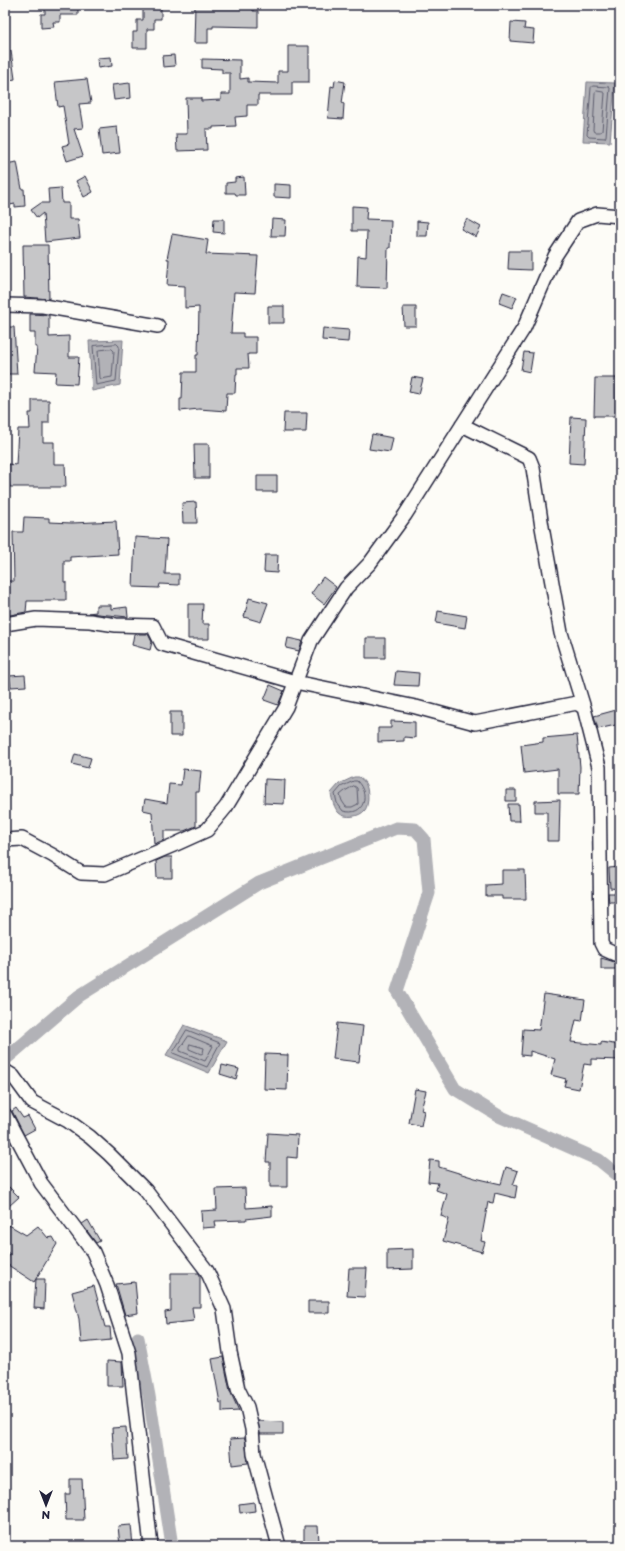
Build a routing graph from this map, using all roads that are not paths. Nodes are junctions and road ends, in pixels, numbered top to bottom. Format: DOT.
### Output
graph roads {
  1 [pos="620,216"];
  2 [pos="5,305"];
  3 [pos="158,326"];
  4 [pos="462,424"];
  5 [pos="5,624"];
  6 [pos="295,682"];
  7 [pos="584,708"];
  8 [pos="5,840"];
  9 [pos="615,954"];
  10 [pos="5,1071"];
  11 [pos="5,1115"];
  12 [pos="9,1134"];
  13 [pos="151,1546"];
  14 [pos="280,1546"];
  1 -- 4 [label="street"];
  2 -- 3 [label="street"];
  4 -- 6 [label="street"];
  4 -- 7 [label="street"];
  5 -- 6 [label="street"];
  6 -- 7 [label="street"];
  6 -- 8 [label="street"];
  7 -- 9 [label="street"];
  10 -- 14 [label="street"];
  11 -- 12 [label="street"];
  12 -- 13 [label="street"];
}
